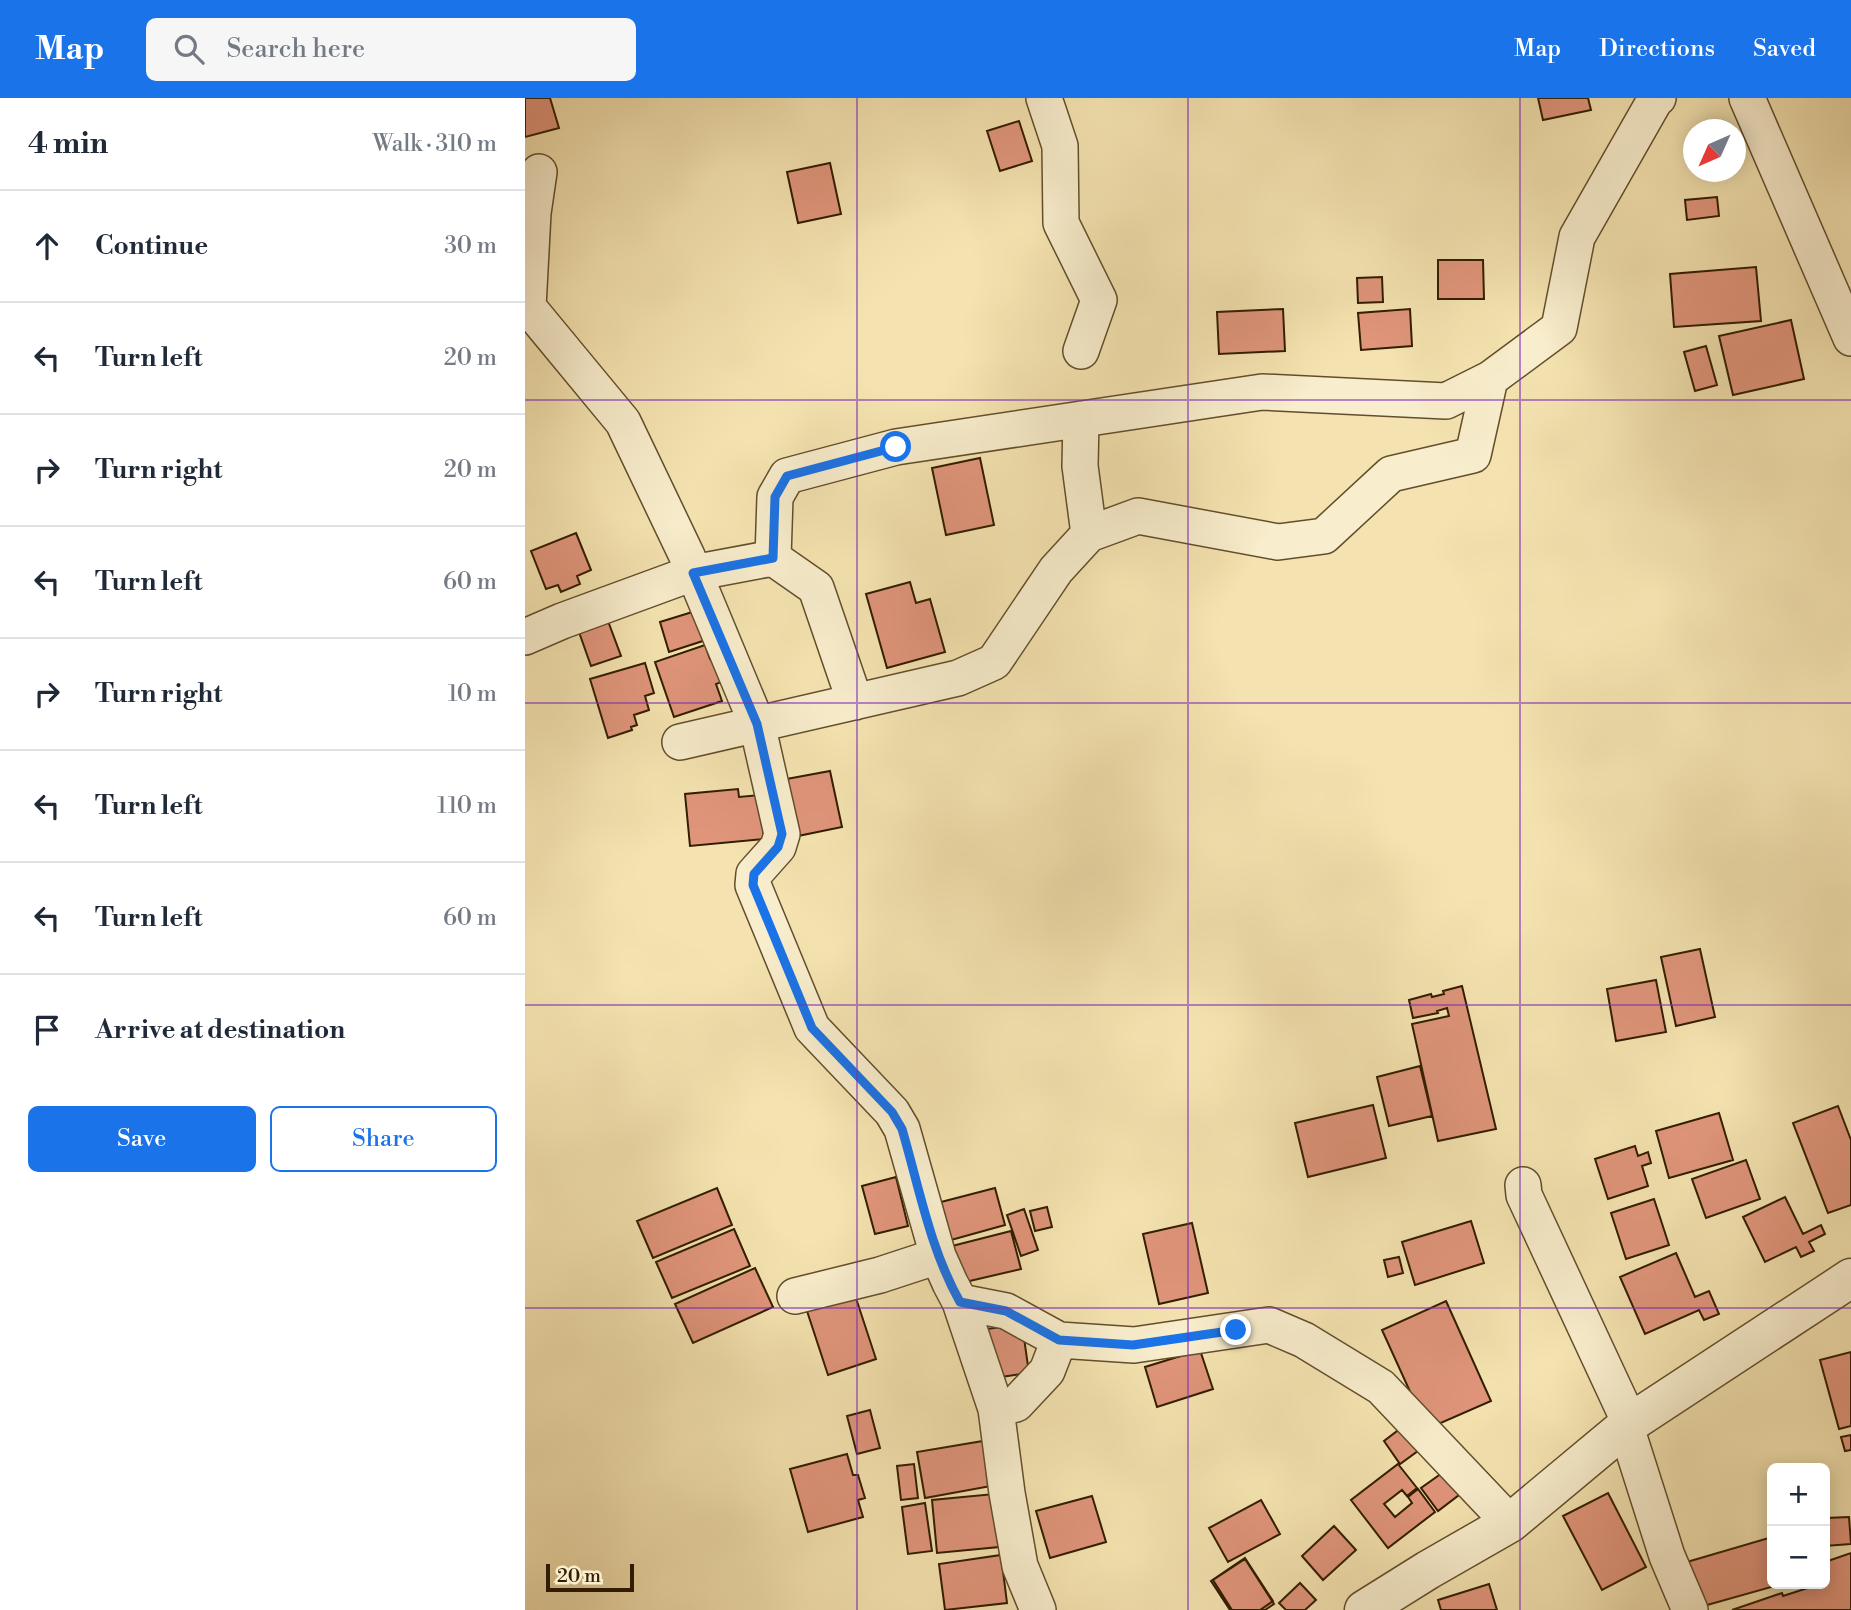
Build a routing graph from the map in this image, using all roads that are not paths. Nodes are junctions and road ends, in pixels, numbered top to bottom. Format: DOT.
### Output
graph roads {
  1 [pos="1044,98"];
  2 [pos="1658,98"];
  3 [pos="1747,98"];
  4 [pos="539,172"];
  5 [pos="1851,338"];
  6 [pos="1081,351"];
  7 [pos="1490,379"];
  8 [pos="1081,419"];
  9 [pos="1089,534"];
  10 [pos="773,558"];
  11 [pos="693,573"];
  12 [pos="525,637"];
  13 [pos="855,702"];
  14 [pos="757,724"];
  15 [pos="680,742"];
  16 [pos="1523,1185"];
  17 [pos="938,1256"];
  18 [pos="1851,1278"];
  19 [pos="795,1296"];
  20 [pos="960,1302"];
  21 [pos="1059,1340"];
  22 [pos="996,1409"];
  23 [pos="1628,1425"];
  24 [pos="1510,1523"];
  25 [pos="1038,1610"];
  26 [pos="1364,1610"];
  27 [pos="1689,1610"];
  1 -- 6 [label="street"];
  2 -- 7 [label="street"];
  3 -- 5 [label="street"];
  4 -- 11 [label="street"];
  7 -- 8 [label="street"];
  7 -- 9 [label="street"];
  8 -- 9 [label="street"];
  8 -- 10 [label="street"];
  9 -- 13 [label="street"];
  10 -- 11 [label="street"];
  10 -- 13 [label="street"];
  11 -- 12 [label="street"];
  11 -- 14 [label="street"];
  13 -- 14 [label="street"];
  14 -- 15 [label="street"];
  14 -- 17 [label="street"];
  16 -- 23 [label="street"];
  17 -- 19 [label="street"];
  17 -- 20 [label="street"];
  18 -- 23 [label="street"];
  20 -- 21 [label="street"];
  20 -- 22 [label="street"];
  21 -- 22 [label="street"];
  21 -- 24 [label="street"];
  22 -- 25 [label="street"];
  23 -- 24 [label="street"];
  23 -- 27 [label="street"];
  24 -- 26 [label="street"];
}
